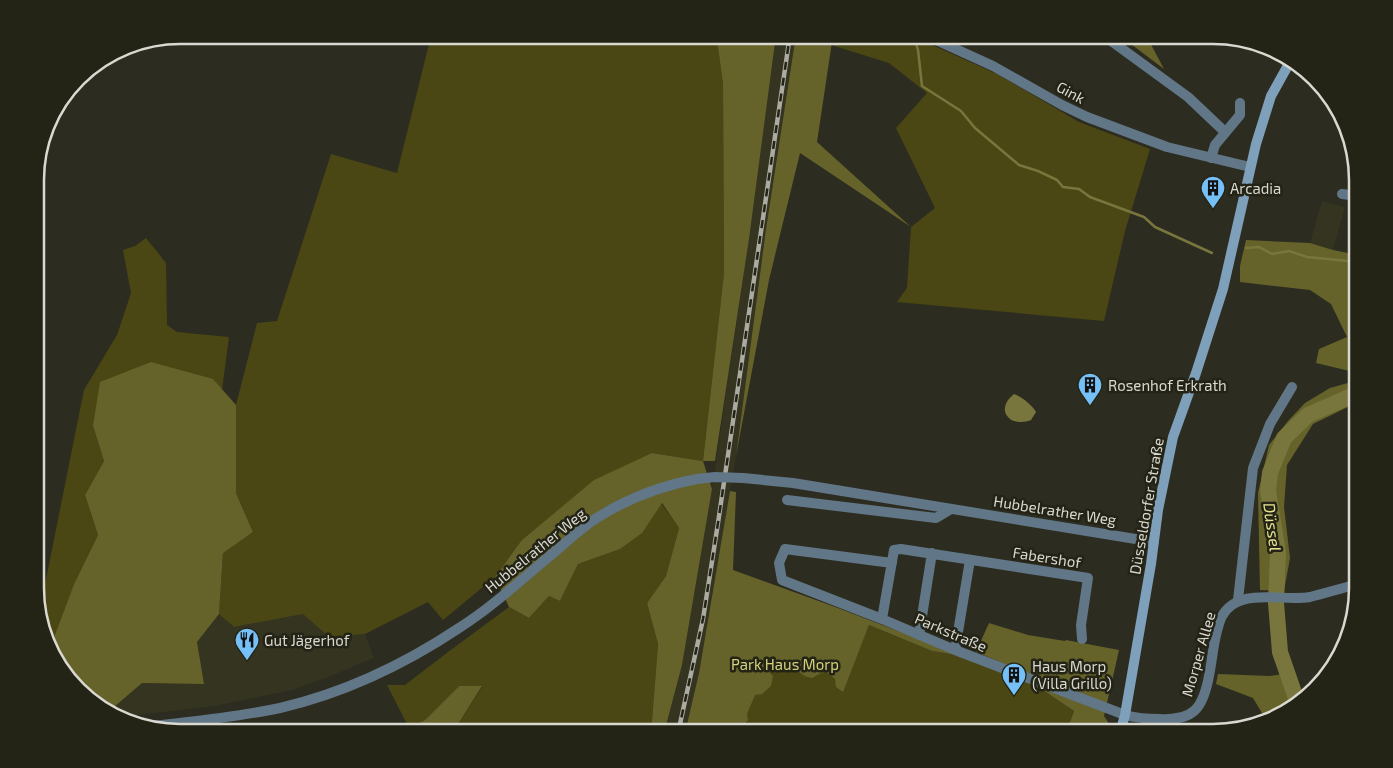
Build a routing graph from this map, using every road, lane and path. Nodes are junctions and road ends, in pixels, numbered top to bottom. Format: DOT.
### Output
graph roads {
  1 [pos="945,44"];
  2 [pos="1115,44"];
  3 [pos="1288,66"];
  4 [pos="1240,103"];
  5 [pos="1225,132"];
  6 [pos="1210,158"];
  7 [pos="1250,167"];
  8 [pos="1342,194"];
  9 [pos="1349,195"];
  10 [pos="1292,387"];
  11 [pos="787,500"];
  12 [pos="951,509"];
  13 [pos="1154,542"];
  14 [pos="932,553"];
  15 [pos="970,560"];
  16 [pos="892,563"];
  17 [pos="1349,586"];
  18 [pos="1238,600"];
  19 [pos="882,619"];
  20 [pos="919,635"];
  21 [pos="1082,640"];
  22 [pos="955,650"];
  23 [pos="1125,715"];
  24 [pos="172,724"];
  25 [pos="1122,724"];
  1 -- 6 [label="street, Gink"];
  2 -- 5 [label="street"];
  3 -- 7 [label="main road, Düsseldorfer Straße"];
  4 -- 5 [label="street"];
  5 -- 6 [label="street"];
  6 -- 7 [label="street, Gink"];
  7 -- 13 [label="main road, Düsseldorfer Straße"];
  8 -- 9 [label="street"];
  10 -- 18 [label="street"];
  11 -- 12 [label="street, Hubbelrather Weg"];
  12 -- 13 [label="street, Hubbelrather Weg"];
  12 -- 24 [label="street, Hubbelrather Weg, bridge"];
  13 -- 23 [label="main road, Düsseldorfer Straße"];
  14 -- 15 [label="street, Fabershof"];
  14 -- 16 [label="street, Fabershof"];
  14 -- 20 [label="street"];
  15 -- 21 [label="street, Fabershof"];
  15 -- 22 [label="street"];
  16 -- 19 [label="street"];
  16 -- 19 [label="street, Parkstraße"];
  17 -- 18 [label="street"];
  18 -- 23 [label="street, Morper Allee"];
  19 -- 20 [label="street, Parkstraße"];
  20 -- 22 [label="street, Parkstraße"];
  22 -- 23 [label="street, Parkstraße"];
  23 -- 25 [label="main road, Düsseldorfer Straße"];
}
